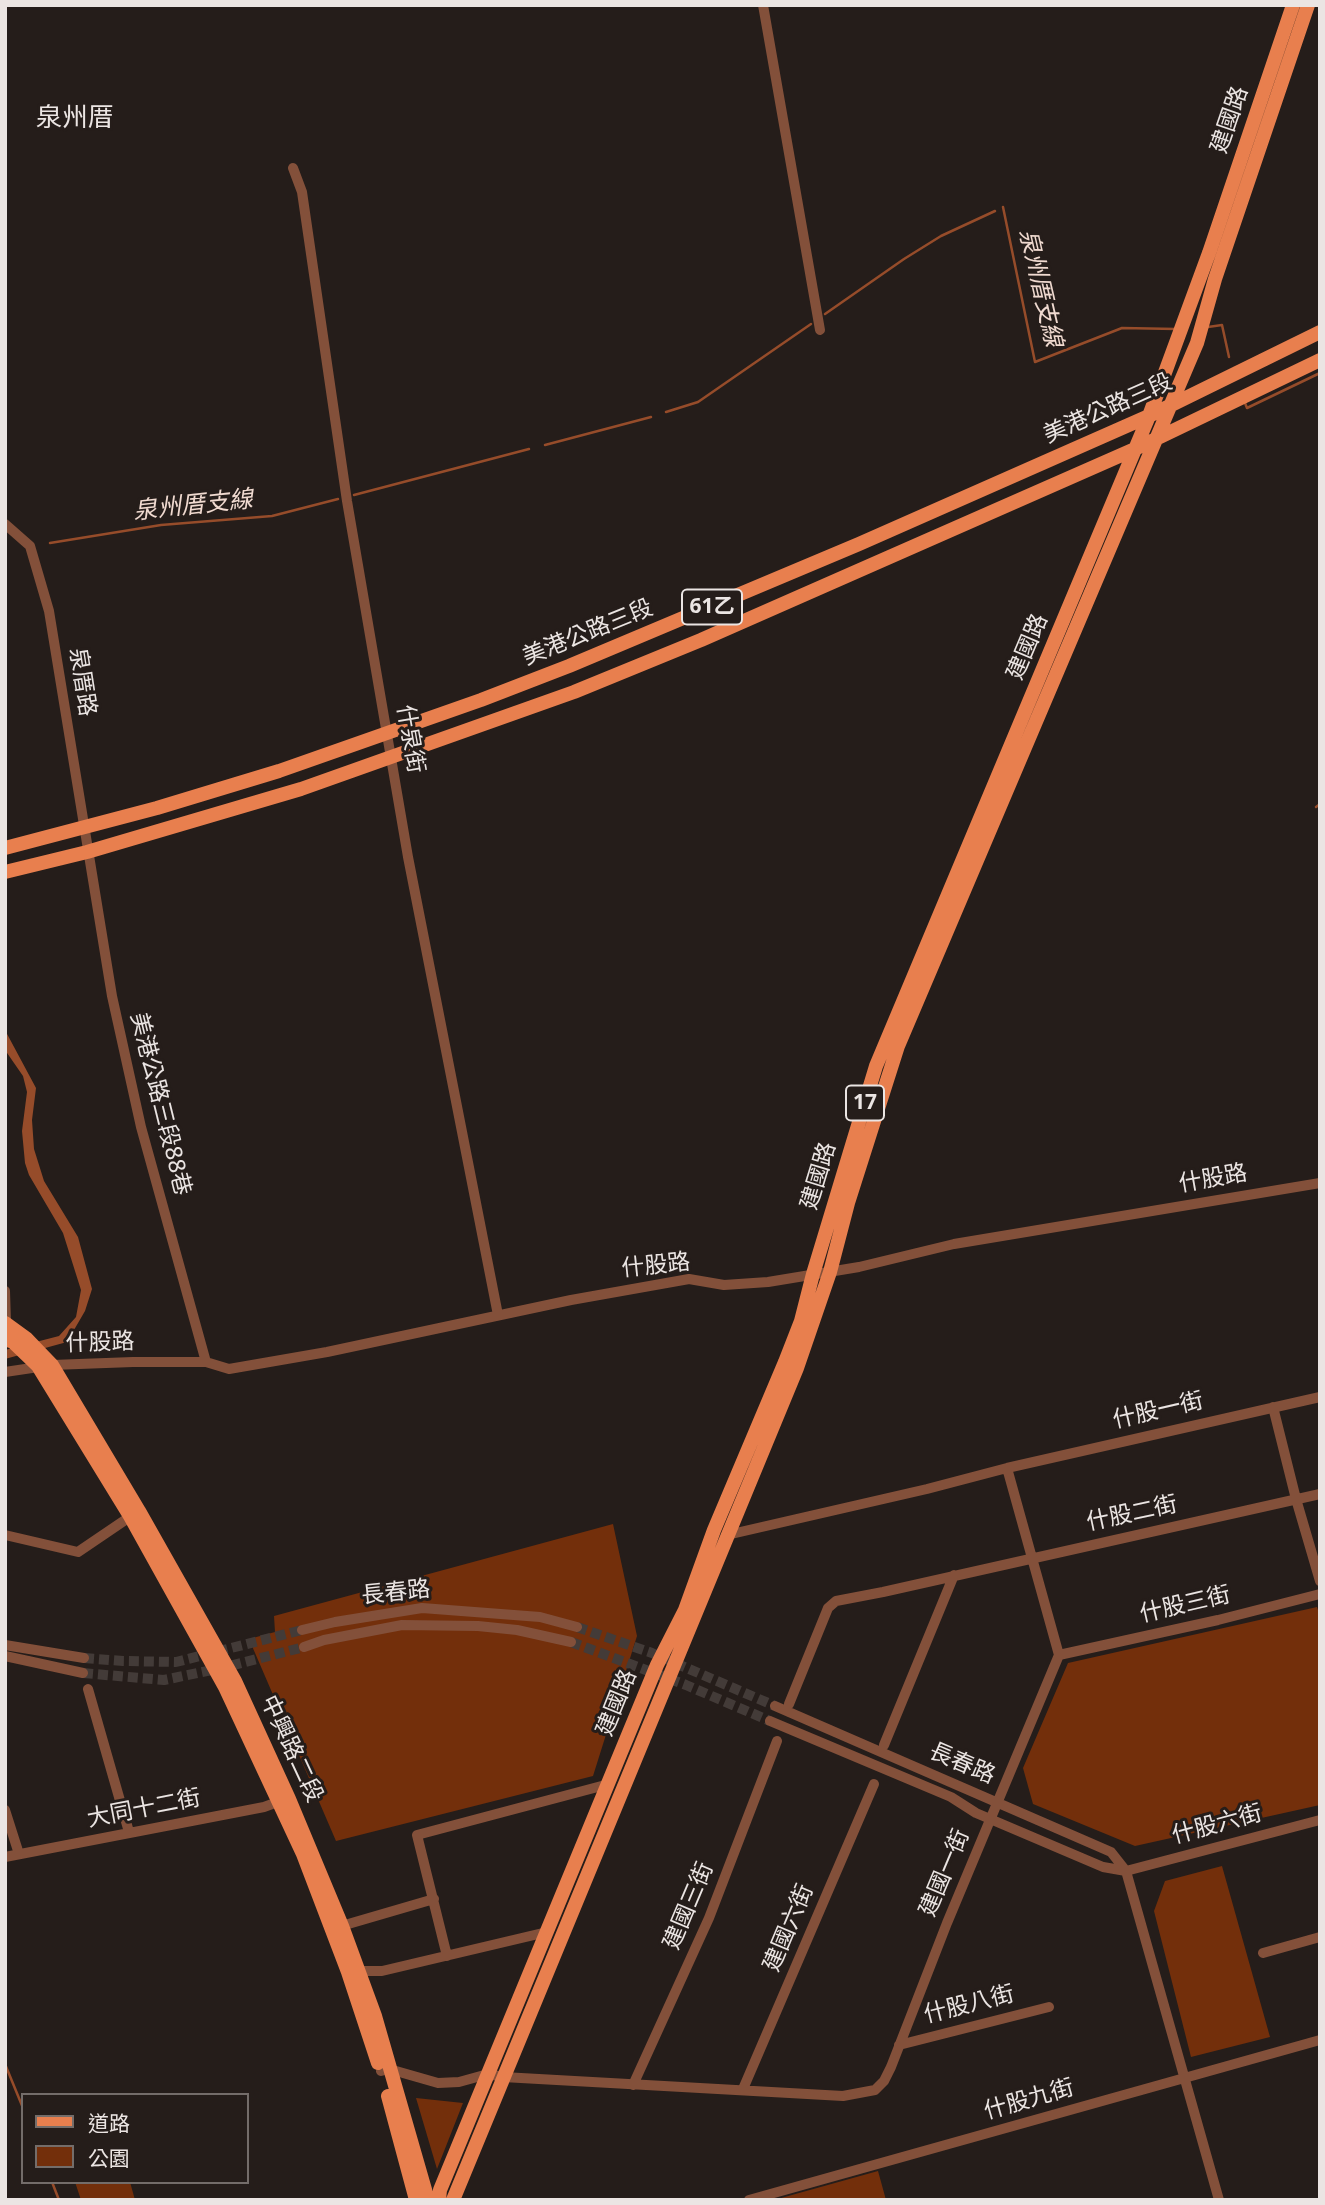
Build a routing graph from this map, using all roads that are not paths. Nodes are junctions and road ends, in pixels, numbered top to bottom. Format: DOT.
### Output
graph roads {
  1 [pos="763,5"];
  2 [pos="1293,5"];
  3 [pos="1308,5"];
  4 [pos="293,168"];
  5 [pos="820,330"];
  6 [pos="1320,332"];
  7 [pos="1320,360"];
  8 [pos="1169,407"];
  9 [pos="1149,416"];
  10 [pos="1156,439"];
  11 [pos="1135,449"];
  12 [pos="5,524"];
  13 [pos="388,733"];
  14 [pos="393,758"];
  15 [pos="995,801"];
  16 [pos="84,827"];
  17 [pos="5,849"];
  18 [pos="87,852"];
  19 [pos="5,873"];
  20 [pos="1320,1183"];
  21 [pos="830,1272"];
  22 [pos="813,1275"];
  23 [pos="5,1291"];
  24 [pos="498,1315"];
  25 [pos="5,1323"];
  26 [pos="28,1351"];
  27 [pos="206,1362"];
  28 [pos="5,1372"];
  29 [pos="1320,1397"];
  30 [pos="1273,1406"];
  31 [pos="1007,1468"];
  32 [pos="1320,1494"];
  33 [pos="1296,1499"];
  34 [pos="135,1513"];
  35 [pos="5,1535"];
  36 [pos="727,1535"];
  37 [pos="1032,1557"];
  38 [pos="954,1575"];
  39 [pos="1320,1581"];
  40 [pos="1320,1594"];
  41 [pos="577,1627"];
  42 [pos="302,1630"];
  43 [pos="570,1642"];
  44 [pos="5,1644"];
  45 [pos="304,1647"];
  46 [pos="1059,1655"];
  47 [pos="5,1656"];
  48 [pos="84,1658"];
  49 [pos="83,1673"];
  50 [pos="88,1689"];
  51 [pos="789,1704"];
  52 [pos="775,1706"];
  53 [pos="770,1721"];
  54 [pos="777,1741"];
  55 [pos="884,1745"];
  56 [pos="609,1784"];
  57 [pos="874,1784"];
  58 [pos="284,1800"];
  59 [pos="998,1802"];
  60 [pos="5,1810"];
  61 [pos="992,1818"];
  62 [pos="1320,1821"];
  63 [pos="130,1832"];
  64 [pos="19,1854"];
  65 [pos="5,1857"];
  66 [pos="1126,1871"];
  67 [pos="434,1899"];
  68 [pos="337,1927"];
  69 [pos="548,1932"];
  70 [pos="1320,1937"];
  71 [pos="1263,1953"];
  72 [pos="447,1956"];
  73 [pos="354,1971"];
  74 [pos="1049,2007"];
  75 [pos="1320,2040"];
  76 [pos="898,2045"];
  77 [pos="385,2070"];
  78 [pos="495,2075"];
  79 [pos="1184,2078"];
  80 [pos="633,2085"];
  81 [pos="743,2089"];
  82 [pos="416,2200"];
  83 [pos="428,2200"];
  84 [pos="439,2200"];
  85 [pos="453,2200"];
  86 [pos="749,2200"];
  87 [pos="1219,2200"];
  1 -- 5 [label="street"];
  2 -- 9 [label="main road, 建國路 / 17"];
  3 -- 8 [label="main road, 建國路 / 17"];
  4 -- 13 [label="street, 什泉街"];
  6 -- 8 [label="main road, 美港公路三段 / 61乙"];
  7 -- 10 [label="main road, 美港公路三段 / 61乙"];
  8 -- 9 [label="main road, 美港公路三段 / 61乙"];
  8 -- 10 [label="main road, 建國路 / 17"];
  9 -- 11 [label="main road, 建國路 / 17"];
  9 -- 13 [label="main road, 美港公路三段 / 61乙"];
  10 -- 11 [label="main road, 美港公路三段 / 61乙"];
  10 -- 15 [label="main road, 建國路 / 17"];
  11 -- 14 [label="main road, 美港公路三段 / 61乙"];
  11 -- 15 [label="main road, 建國路 / 17"];
  12 -- 16 [label="street, 泉厝路"];
  13 -- 14 [label="street, 什泉街"];
  13 -- 16 [label="main road, 美港公路三段 / 61乙"];
  14 -- 18 [label="main road, 美港公路三段 / 61乙"];
  14 -- 24 [label="street, 什泉街"];
  15 -- 21 [label="main road, 建國路 / 17"];
  15 -- 22 [label="main road, 建國路 / 17"];
  16 -- 17 [label="main road, 美港公路三段 / 61乙"];
  16 -- 18 [label="street, 泉厝路"];
  18 -- 19 [label="main road, 美港公路三段 / 61乙"];
  18 -- 27 [label="street, 美港公路三段88巷"];
  20 -- 21 [label="street, 什股路"];
  21 -- 22 [label="street, 什股路"];
  21 -- 36 [label="main road, 建國路 / 17"];
  22 -- 24 [label="street, 什股路"];
  22 -- 56 [label="main road, 建國路 / 17"];
  23 -- 25 [label="street"];
  24 -- 27 [label="street, 什股路"];
  25 -- 26 [label="main road, 中興路二段"];
  26 -- 27 [label="street, 什股路"];
  26 -- 28 [label="street, 什股路"];
  26 -- 34 [label="main road, 中興路二段"];
  29 -- 30 [label="street, 什股一街"];
  30 -- 31 [label="street, 什股一街"];
  30 -- 33 [label="street"];
  31 -- 36 [label="street"];
  31 -- 37 [label="street"];
  32 -- 33 [label="street, 什股二街"];
  33 -- 37 [label="street, 什股二街"];
  33 -- 39 [label="street"];
  34 -- 35 [label="street"];
  34 -- 58 [label="main road, 中興路二段"];
  36 -- 78 [label="main road, 建國路 / 17"];
  37 -- 38 [label="street, 什股二街"];
  37 -- 46 [label="street"];
  38 -- 51 [label="street"];
  38 -- 55 [label="street"];
  40 -- 46 [label="street, 什股三街"];
  41 -- 42 [label="street, 長春路"];
  43 -- 45 [label="street, 長春路"];
  44 -- 48 [label="street"];
  46 -- 59 [label="street, 建國一街"];
  47 -- 49 [label="street"];
  50 -- 63 [label="street"];
  52 -- 59 [label="street, 長春路"];
  53 -- 61 [label="street, 長春路"];
  54 -- 80 [label="street, 建國三街"];
  56 -- 67 [label="street"];
  56 -- 69 [label="main road, 建國路 / 17"];
  57 -- 81 [label="street, 建國六街"];
  58 -- 63 [label="street, 大同十二街"];
  58 -- 68 [label="main road, 中興路二段"];
  59 -- 61 [label="street, 建國一街"];
  59 -- 66 [label="street, 長春路"];
  60 -- 64 [label="street"];
  61 -- 66 [label="street, 長春路"];
  61 -- 76 [label="street, 建國一街"];
  62 -- 66 [label="street, 什股六街"];
  63 -- 64 [label="street, 大同十二街"];
  64 -- 65 [label="street, 大同十二街"];
  66 -- 79 [label="street"];
  67 -- 68 [label="street"];
  67 -- 72 [label="street"];
  68 -- 73 [label="main road, 中興路二段"];
  69 -- 72 [label="street"];
  69 -- 78 [label="main road, 建國路 / 17"];
  70 -- 71 [label="street"];
  72 -- 73 [label="street"];
  73 -- 77 [label="main road, 中興路二段"];
  74 -- 76 [label="street, 什股八街"];
  75 -- 79 [label="street, 什股九街"];
  76 -- 81 [label="street, 建國一街"];
  77 -- 78 [label="street, 建國一街"];
  77 -- 82 [label="main road, 中興路二段"];
  77 -- 83 [label="main road, 中興路二段"];
  78 -- 80 [label="street, 建國一街"];
  78 -- 84 [label="main road, 建國路 / 17"];
  78 -- 85 [label="main road, 建國路 / 17"];
  79 -- 86 [label="street, 什股九街"];
  79 -- 87 [label="street"];
  80 -- 81 [label="street, 建國一街"];
}
